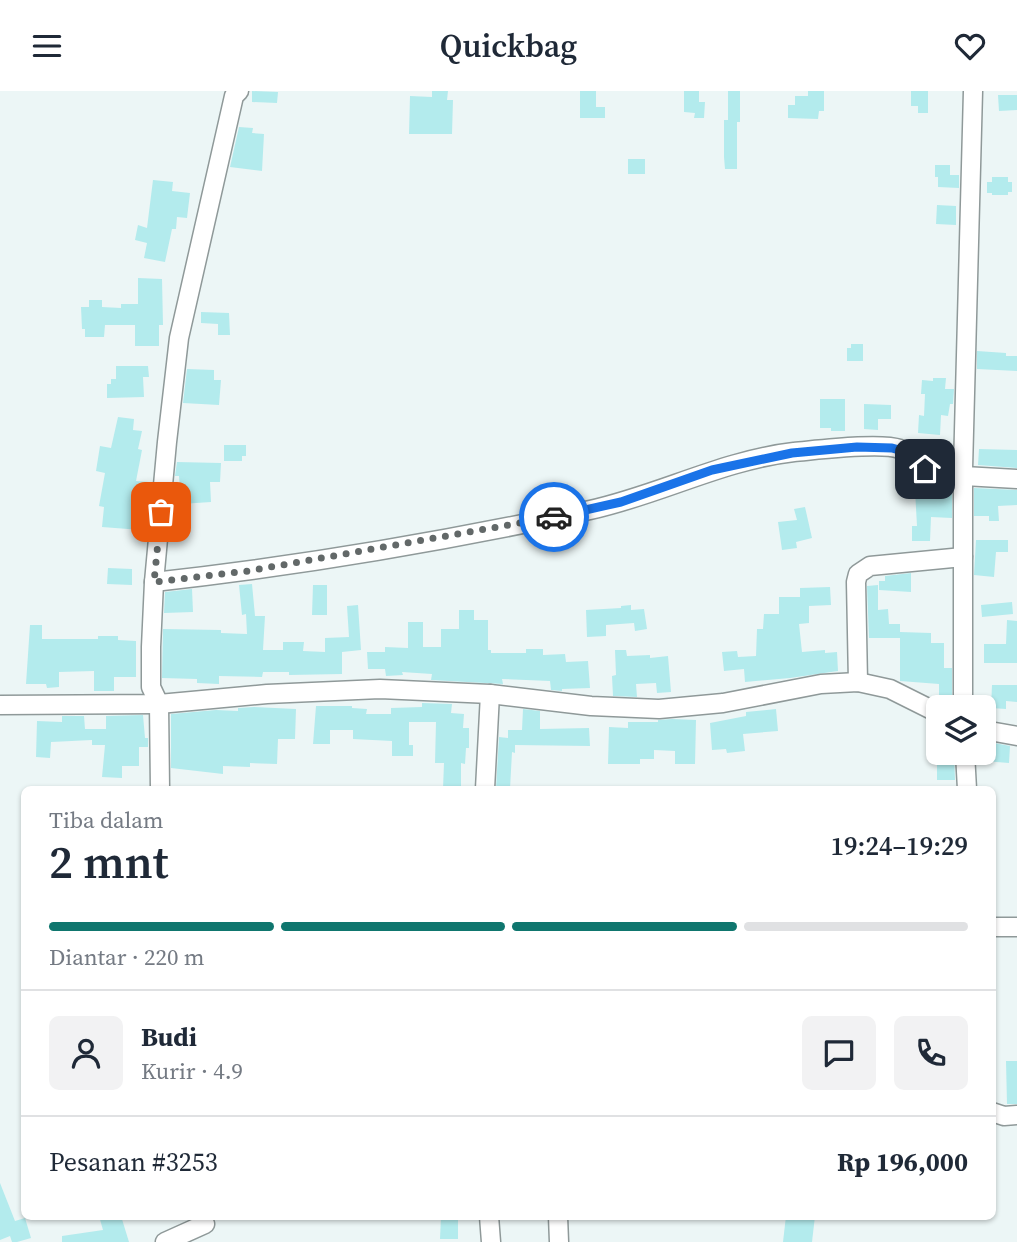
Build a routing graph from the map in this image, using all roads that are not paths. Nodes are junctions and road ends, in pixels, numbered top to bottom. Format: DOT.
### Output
graph roads {
  1 [pos="239,91"];
  2 [pos="973,91"];
  3 [pos="964,472"];
  4 [pos="1017,479"];
  5 [pos="963,557"];
  6 [pos="154,582"];
  7 [pos="858,682"];
  8 [pos="490,694"];
  9 [pos="964,695"];
  10 [pos="159,704"];
  11 [pos="0,705"];
  12 [pos="926,707"];
  13 [pos="996,732"];
  14 [pos="1017,736"];
  15 [pos="966,765"];
  16 [pos="160,786"];
  17 [pos="485,786"];
  18 [pos="967,786"];
  19 [pos="996,927"];
  20 [pos="1017,927"];
  21 [pos="996,1113"];
  22 [pos="1017,1115"];
  23 [pos="489,1220"];
  24 [pos="558,1220"];
  25 [pos="205,1224"];
  26 [pos="165,1242"];
  27 [pos="491,1242"];
  28 [pos="559,1242"];
  1 -- 6 [label="street"];
  2 -- 3 [label="street"];
  3 -- 4 [label="street"];
  3 -- 5 [label="street"];
  3 -- 6 [label="street"];
  5 -- 7 [label="street"];
  5 -- 9 [label="street"];
  6 -- 10 [label="street"];
  7 -- 8 [label="street"];
  7 -- 12 [label="street"];
  8 -- 10 [label="street"];
  8 -- 17 [label="street"];
  10 -- 11 [label="street"];
  10 -- 16 [label="street"];
  13 -- 14 [label="street"];
  15 -- 18 [label="street"];
  19 -- 20 [label="street"];
  21 -- 22 [label="street"];
  23 -- 27 [label="street"];
  24 -- 28 [label="street"];
  25 -- 26 [label="street"];
}
